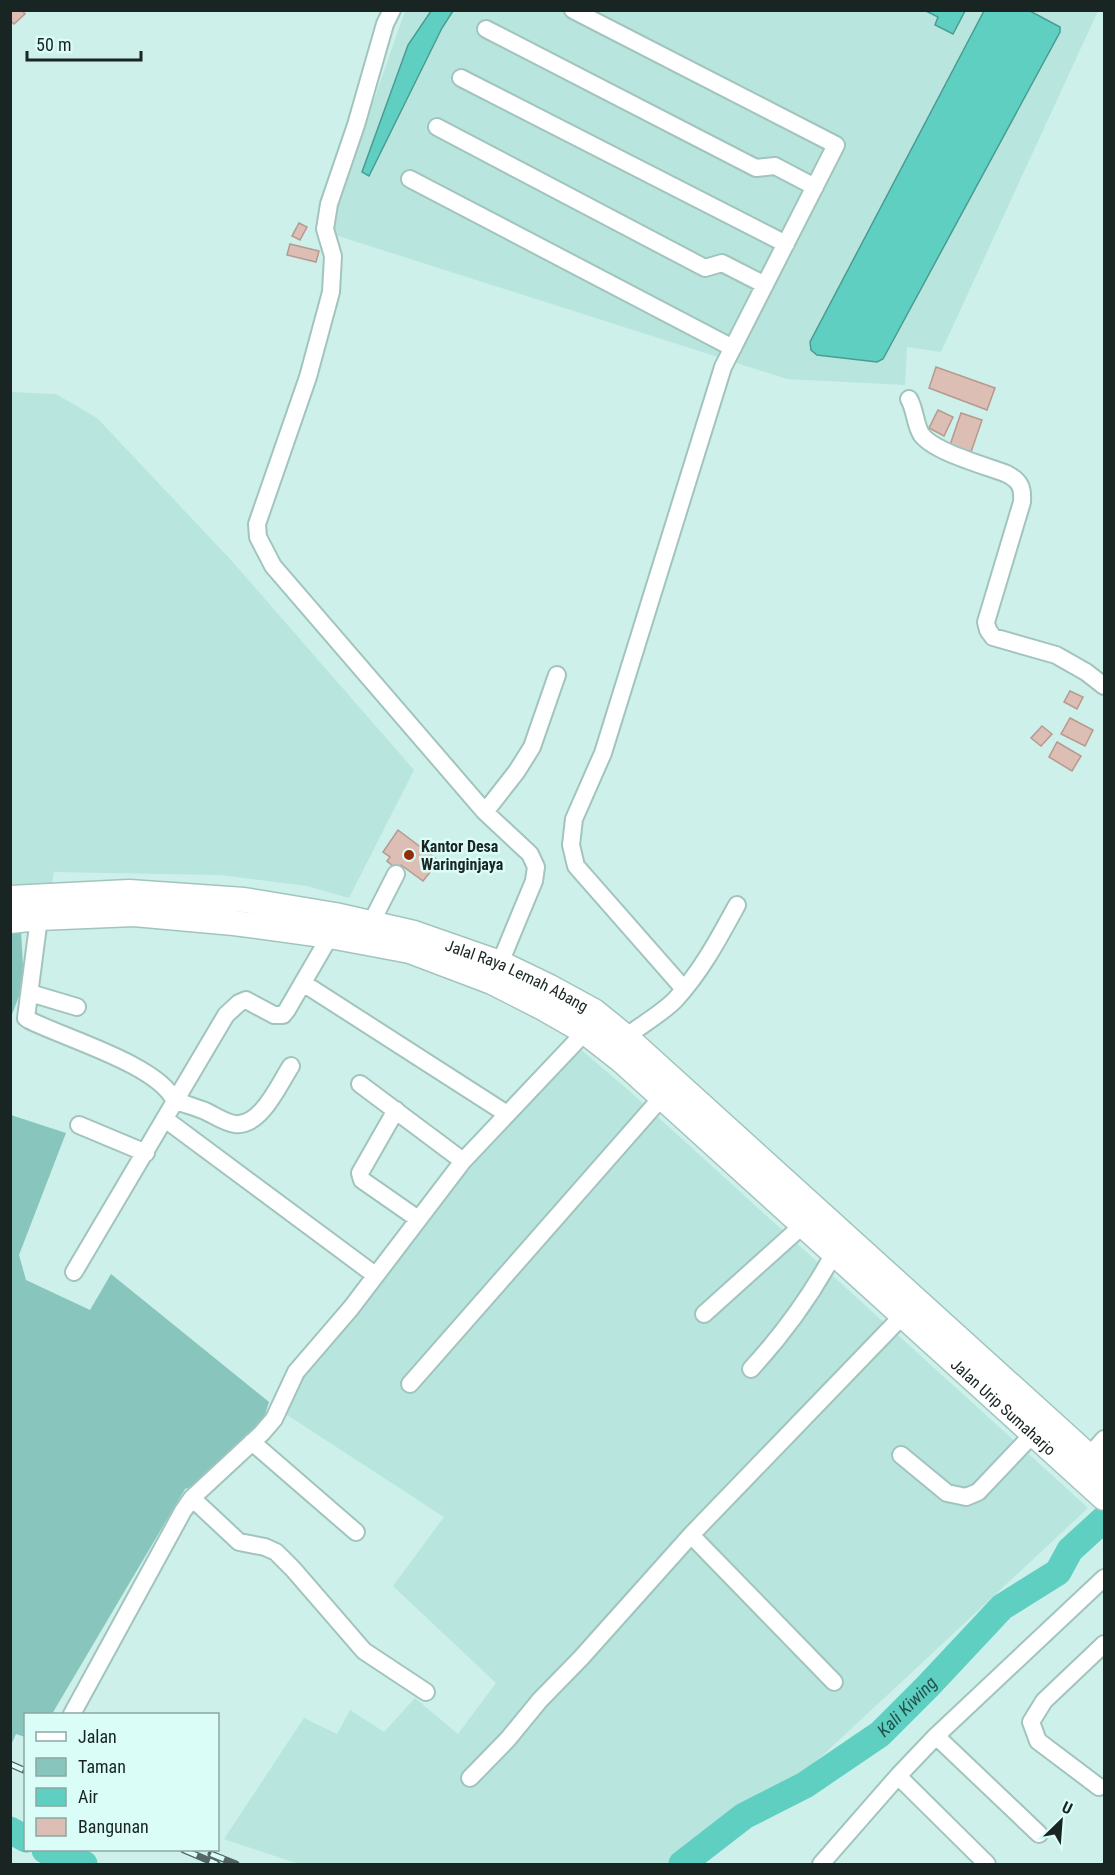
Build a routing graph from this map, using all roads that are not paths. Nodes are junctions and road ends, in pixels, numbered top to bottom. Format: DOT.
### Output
graph roads {
  1 [pos="392,10"];
  2 [pos="573,10"];
  3 [pos="486,29"];
  4 [pos="461,78"];
  5 [pos="436,126"];
  6 [pos="410,179"];
  7 [pos="815,187"];
  8 [pos="786,244"];
  9 [pos="765,285"];
  10 [pos="733,348"];
  11 [pos="909,399"];
  12 [pos="557,675"];
  13 [pos="1104,686"];
  14 [pos="485,812"];
  15 [pos="396,874"];
  16 [pos="10,898"];
  17 [pos="737,905"];
  18 [pos="39,918"];
  19 [pos="10,921"];
  20 [pos="371,923"];
  21 [pos="330,936"];
  22 [pos="500,963"];
  23 [pos="303,983"];
  24 [pos="684,989"];
  25 [pos="30,993"];
  26 [pos="77,1007"];
  27 [pos="585,1032"];
  28 [pos="626,1037"];
  29 [pos="291,1066"];
  30 [pos="360,1084"];
  31 [pos="662,1097"];
  32 [pos="174,1100"];
  33 [pos="396,1110"];
  34 [pos="507,1114"];
  35 [pos="165,1119"];
  36 [pos="79,1125"];
  37 [pos="146,1153"];
  38 [pos="463,1161"];
  39 [pos="418,1220"];
  40 [pos="803,1225"];
  41 [pos="834,1253"];
  42 [pos="74,1272"];
  43 [pos="375,1275"];
  44 [pos="910,1308"];
  45 [pos="704,1314"];
  46 [pos="751,1369"];
  47 [pos="410,1384"];
  48 [pos="1033,1434"];
  49 [pos="252,1442"];
  50 [pos="901,1455"];
  51 [pos="1099,1455"];
  52 [pos="192,1498"];
  53 [pos="1104,1498"];
  54 [pos="356,1532"];
  55 [pos="692,1535"];
  56 [pos="1104,1578"];
  57 [pos="1104,1644"];
  58 [pos="834,1682"];
  59 [pos="426,1692"];
  60 [pos="73,1713"];
  61 [pos="936,1736"];
  62 [pos="898,1776"];
  63 [pos="470,1778"];
  64 [pos="1099,1787"];
  65 [pos="1039,1834"];
  66 [pos="978,1861"];
  67 [pos="821,1864"];
  1 -- 14 [label="street"];
  2 -- 7 [label="street"];
  3 -- 7 [label="street"];
  4 -- 8 [label="street"];
  5 -- 9 [label="street"];
  6 -- 10 [label="street"];
  7 -- 8 [label="street"];
  8 -- 9 [label="street"];
  9 -- 10 [label="street"];
  10 -- 24 [label="street"];
  11 -- 13 [label="street"];
  12 -- 14 [label="street"];
  14 -- 22 [label="street"];
  15 -- 20 [label="street"];
  16 -- 20 [label="highway, Jalal Raya Lemah Abang"];
  17 -- 24 [label="street"];
  18 -- 19 [label="highway, Jalal Raya Lemah Abang"];
  18 -- 21 [label="highway, Jalal Raya Lemah Abang"];
  18 -- 25 [label="street"];
  20 -- 22 [label="highway, Jalal Raya Lemah Abang"];
  21 -- 23 [label="street"];
  21 -- 27 [label="highway, Jalal Raya Lemah Abang"];
  22 -- 28 [label="highway, Jalal Raya Lemah Abang"];
  23 -- 32 [label="street"];
  23 -- 34 [label="street"];
  24 -- 28 [label="street"];
  25 -- 26 [label="street"];
  25 -- 32 [label="street"];
  27 -- 31 [label="highway, Jalal Raya Lemah Abang"];
  27 -- 34 [label="street"];
  28 -- 44 [label="highway, Jalal Raya Lemah Abang"];
  29 -- 32 [label="street"];
  30 -- 33 [label="street"];
  31 -- 40 [label="highway, Jalal Raya Lemah Abang"];
  31 -- 47 [label="street"];
  32 -- 35 [label="street"];
  33 -- 38 [label="street"];
  33 -- 39 [label="street"];
  34 -- 38 [label="street"];
  35 -- 37 [label="street"];
  35 -- 43 [label="street"];
  36 -- 37 [label="street"];
  37 -- 42 [label="street"];
  38 -- 39 [label="street"];
  39 -- 43 [label="street"];
  40 -- 41 [label="highway, Jalal Raya Lemah Abang"];
  40 -- 45 [label="street"];
  41 -- 44 [label="highway, Jalal Raya Lemah Abang"];
  41 -- 46 [label="street"];
  43 -- 49 [label="street"];
  44 -- 48 [label="highway, Jalan Urip Sumaharjo"];
  44 -- 51 [label="highway, Jalan Urip Sumaharjo"];
  44 -- 55 [label="street"];
  48 -- 50 [label="street"];
  48 -- 53 [label="highway, Jalan Urip Sumaharjo"];
  49 -- 52 [label="street"];
  49 -- 54 [label="street"];
  52 -- 59 [label="street"];
  52 -- 60 [label="street"];
  55 -- 58 [label="street"];
  55 -- 63 [label="street"];
  56 -- 61 [label="street"];
  57 -- 64 [label="street"];
  61 -- 62 [label="street"];
  61 -- 65 [label="street"];
  62 -- 66 [label="street"];
  62 -- 67 [label="street"];
}
